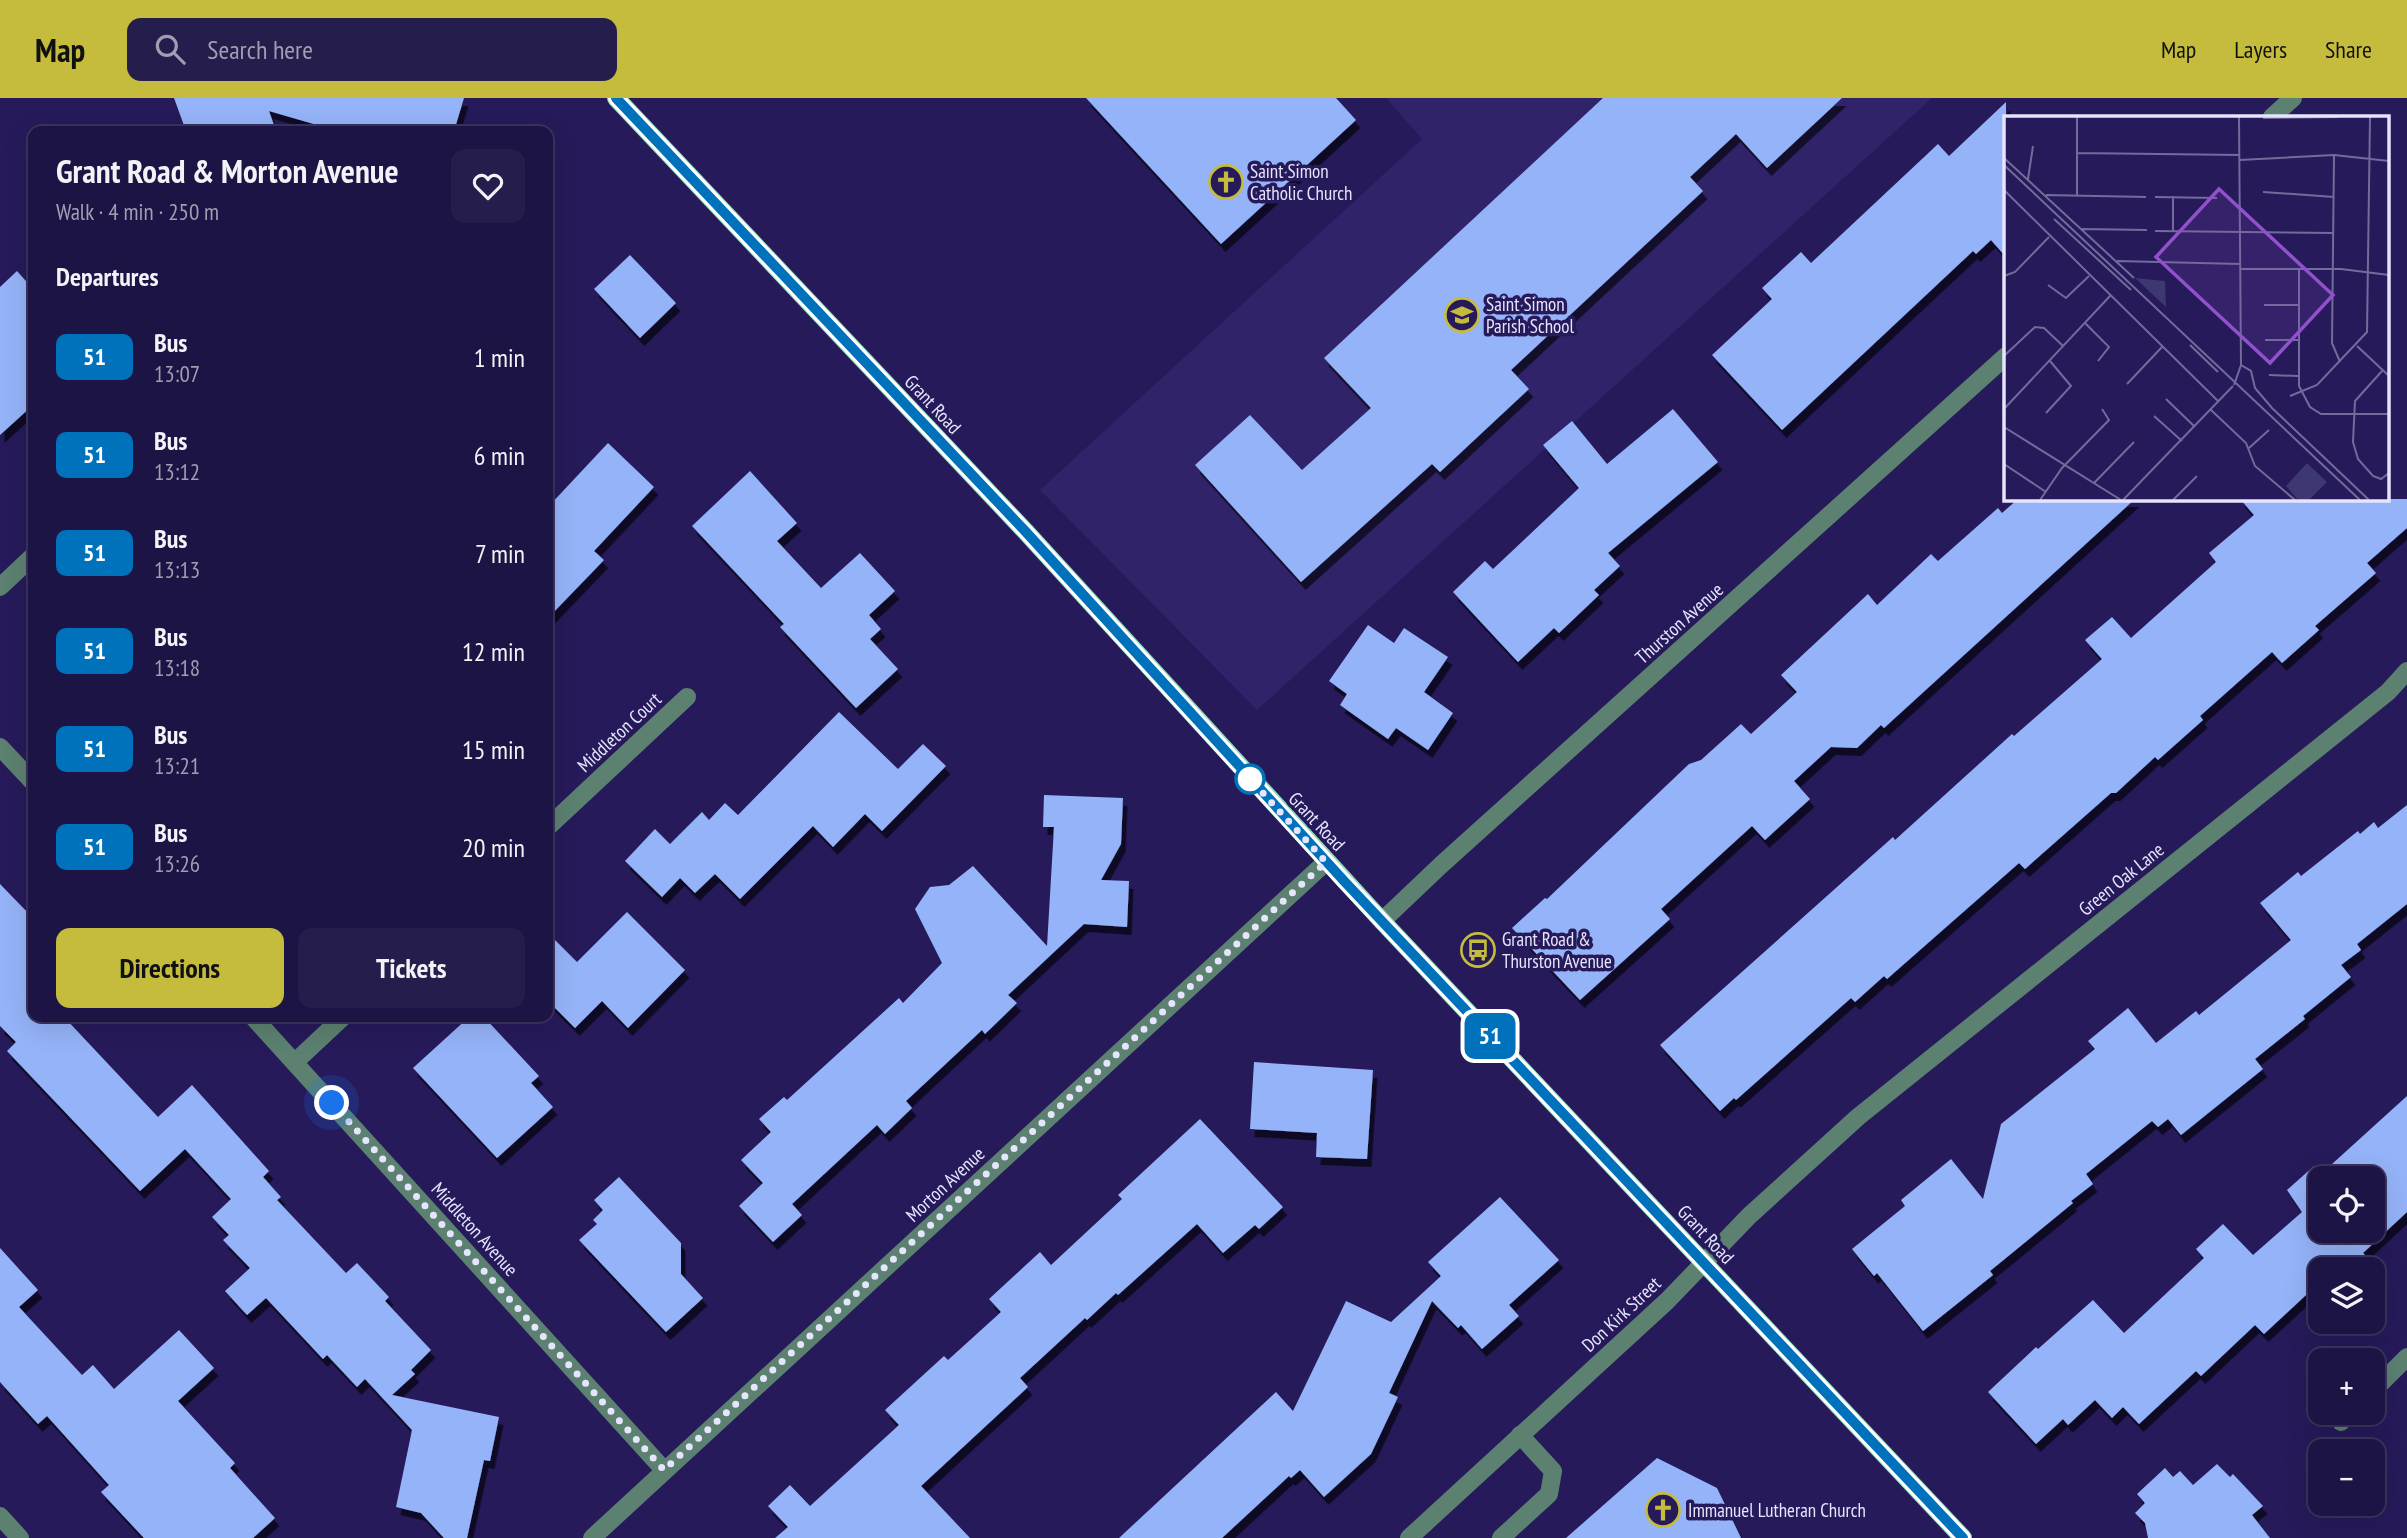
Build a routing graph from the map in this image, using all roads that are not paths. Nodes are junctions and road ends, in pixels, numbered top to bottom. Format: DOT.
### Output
graph roads {
  1 [pos="616,98"];
  2 [pos="2293,98"];
  3 [pos="2273,116"];
  4 [pos="2004,358"];
  5 [pos="28,561"];
  6 [pos="0,587"];
  7 [pos="2407,671"];
  8 [pos="687,697"];
  9 [pos="0,747"];
  10 [pos="28,777"];
  11 [pos="553,822"];
  12 [pos="1326,862"];
  13 [pos="1382,921"];
  14 [pos="258,1022"];
  15 [pos="338,1022"];
  16 [pos="295,1062"];
  17 [pos="1858,1117"];
  18 [pos="1705,1263"];
  19 [pos="2407,1357"];
  20 [pos="2385,1379"];
  21 [pos="1520,1435"];
  22 [pos="664,1470"];
  23 [pos="0,1516"];
  24 [pos="20,1538"];
  25 [pos="592,1538"];
  26 [pos="1409,1538"];
  27 [pos="1501,1538"];
  28 [pos="1963,1538"];
  1 -- 12 [label="main road, Grant Road"];
  2 -- 3 [label="street"];
  4 -- 13 [label="street, Thurston Avenue"];
  5 -- 6 [label="street"];
  7 -- 17 [label="street, Green Oak Lane"];
  8 -- 11 [label="street, Middleton Court"];
  9 -- 10 [label="street"];
  12 -- 13 [label="main road, Grant Road"];
  12 -- 22 [label="street, Morton Avenue"];
  13 -- 18 [label="main road, Grant Road"];
  14 -- 16 [label="street, Middleton Avenue"];
  15 -- 16 [label="street"];
  16 -- 22 [label="street, Middleton Avenue"];
  17 -- 18 [label="street, Don Kirk Street"];
  18 -- 21 [label="street, Don Kirk Street"];
  18 -- 28 [label="main road, Grant Road"];
  19 -- 20 [label="street"];
  21 -- 26 [label="street, Don Kirk Street"];
  21 -- 27 [label="street"];
  22 -- 25 [label="street, Morton Avenue"];
  23 -- 24 [label="street"];
}
